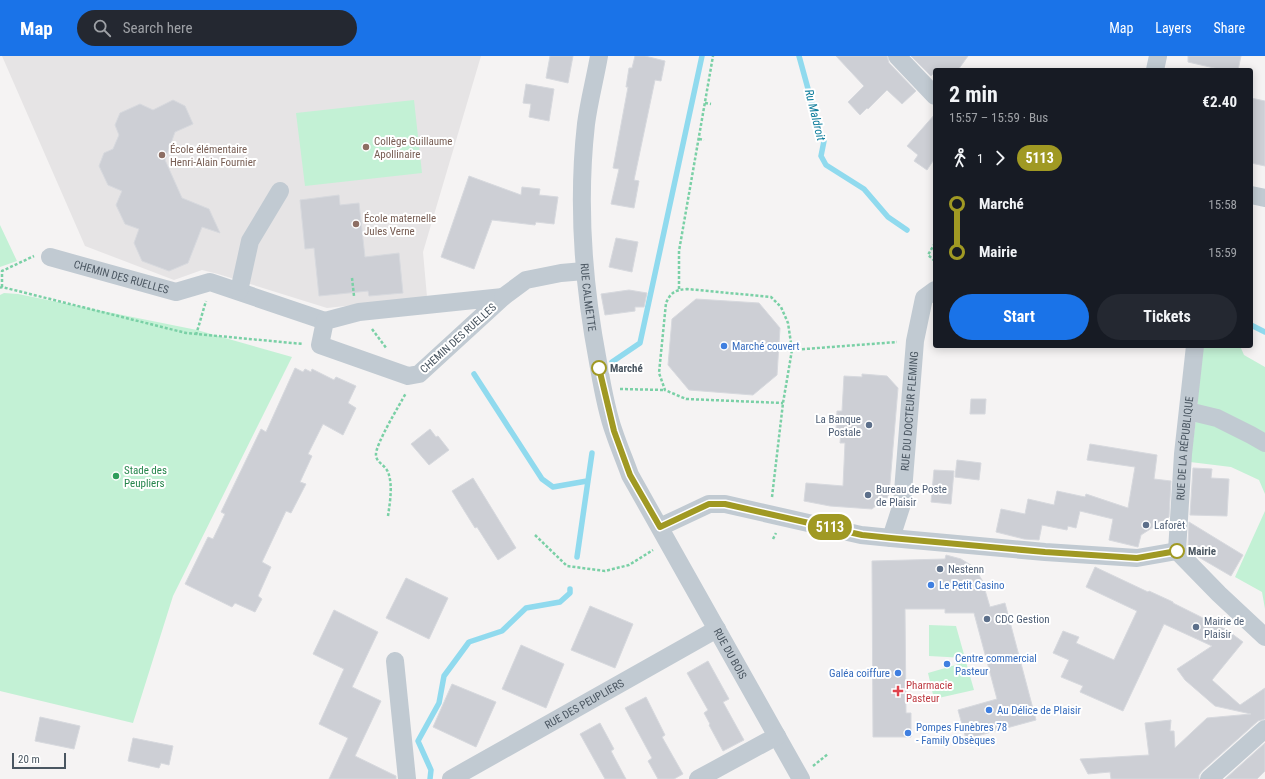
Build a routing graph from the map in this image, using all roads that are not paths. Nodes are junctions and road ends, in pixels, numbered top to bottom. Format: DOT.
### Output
graph roads {
  1 [pos="599,56"];
  2 [pos="897,56"];
  3 [pos="1158,56"];
  4 [pos="1155,68"];
  5 [pos="933,94"];
  6 [pos="280,191"];
  7 [pos="1253,195"];
  8 [pos="1265,198"];
  9 [pos="50,257"];
  10 [pos="584,271"];
  11 [pos="933,291"];
  12 [pos="239,292"];
  13 [pos="503,297"];
  14 [pos="325,321"];
  15 [pos="1195,348"];
  16 [pos="1188,412"];
  17 [pos="1265,443"];
  18 [pos="660,527"];
  19 [pos="891,538"];
  20 [pos="1177,551"];
  21 [pos="717,629"];
  22 [pos="1265,638"];
  23 [pos="394,661"];
  24 [pos="1265,729"];
  25 [pos="778,736"];
  26 [pos="406,779"];
  27 [pos="451,779"];
  28 [pos="698,779"];
  29 [pos="801,779"];
  30 [pos="1209,779"];
  1 -- 10 [label="street, RUE CALMETTE"];
  2 -- 5 [label="street"];
  3 -- 4 [label="street"];
  6 -- 12 [label="street"];
  7 -- 8 [label="street"];
  9 -- 12 [label="street, CHEMIN DES RUELLES"];
  10 -- 13 [label="street, CHEMIN DES RUELLES"];
  10 -- 18 [label="street, RUE CALMETTE"];
  11 -- 19 [label="street, RUE DU DOCTEUR FLEMING"];
  12 -- 14 [label="street, CHEMIN DES RUELLES"];
  13 -- 14 [label="street, CHEMIN DES RUELLES"];
  13 -- 14 [label="street, CHEMIN DES RUELLES"];
  15 -- 16 [label="street, RUE DE LA RÉPUBLIQUE"];
  16 -- 17 [label="street"];
  16 -- 20 [label="street, RUE DE LA RÉPUBLIQUE"];
  18 -- 19 [label="street"];
  18 -- 21 [label="street, RUE DU BOIS"];
  19 -- 20 [label="street"];
  20 -- 22 [label="street"];
  21 -- 25 [label="street, RUE DU BOIS"];
  21 -- 27 [label="street, RUE DES PEUPLIERS"];
  23 -- 26 [label="street"];
  24 -- 30 [label="street"];
  25 -- 28 [label="street"];
  25 -- 29 [label="street, RUE DU BOIS"];
}
